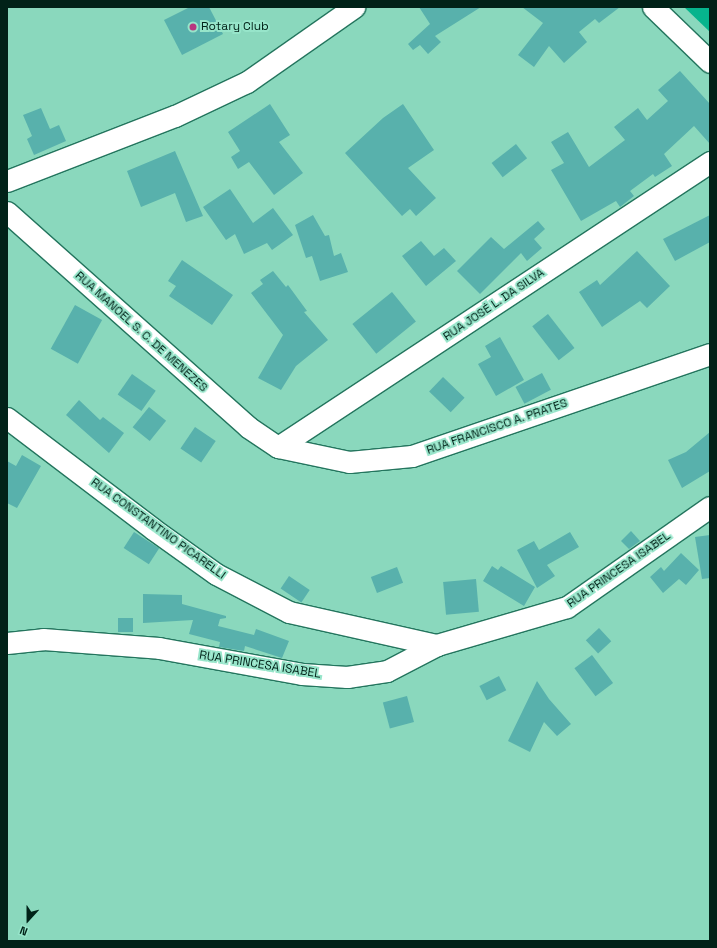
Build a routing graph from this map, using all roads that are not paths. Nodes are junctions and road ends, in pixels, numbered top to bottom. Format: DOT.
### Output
graph roads {
  1 [pos="354,7"];
  2 [pos="653,7"];
  3 [pos="710,62"];
  4 [pos="710,162"];
  5 [pos="7,181"];
  6 [pos="7,212"];
  7 [pos="710,354"];
  8 [pos="7,418"];
  9 [pos="278,447"];
  10 [pos="710,507"];
  11 [pos="7,643"];
  12 [pos="437,645"];
  1 -- 5 [label="street"];
  2 -- 3 [label="street"];
  4 -- 9 [label="street, RUA JOSÉ L. DA SILVA"];
  6 -- 9 [label="street, RUA MANOEL S. C. DE MENEZES"];
  7 -- 9 [label="street, RUA FRANCISCO A. PRATES"];
  8 -- 12 [label="street, RUA CONSTANTINO PICARELLI"];
  10 -- 12 [label="street, RUA PRINCESA ISABEL"];
  11 -- 12 [label="street, RUA PRINCESA ISABEL"];
}
